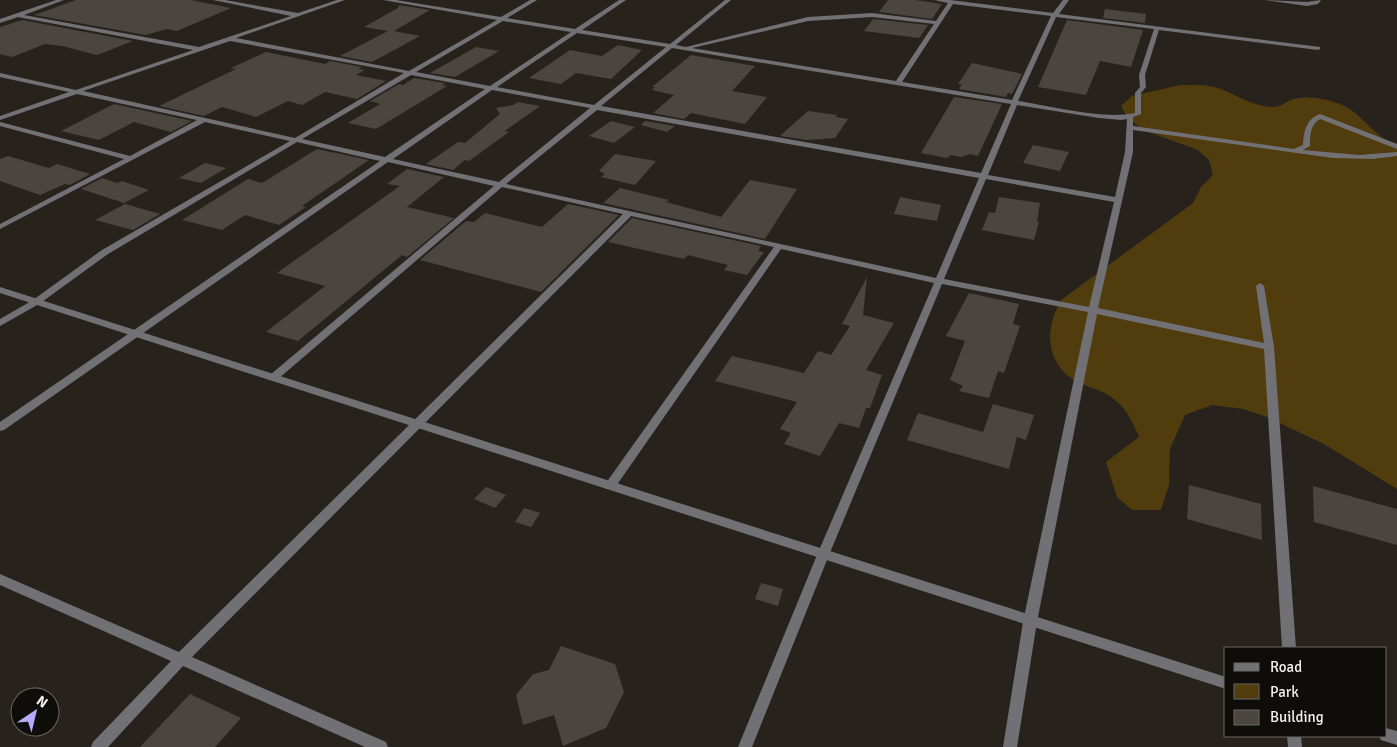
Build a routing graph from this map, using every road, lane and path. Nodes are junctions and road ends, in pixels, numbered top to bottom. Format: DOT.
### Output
graph roads {
  1 [pos="61,0"];
  2 [pos="216,0"];
  3 [pos="342,0"];
  4 [pos="386,0"];
  5 [pos="534,0"];
  6 [pos="624,0"];
  7 [pos="728,0"];
  8 [pos="938,0"];
  9 [pos="1066,0"];
  10 [pos="1268,0"];
  11 [pos="1318,0"];
  12 [pos="951,2"];
  13 [pos="18,15"];
  14 [pos="298,15"];
  15 [pos="1054,16"];
  16 [pos="504,19"];
  17 [pos="0,21"];
  18 [pos="937,23"];
  19 [pos="1157,28"];
  20 [pos="578,31"];
  21 [pos="230,39"];
  22 [pos="671,46"];
  23 [pos="683,48"];
  24 [pos="1318,48"];
  25 [pos="200,49"];
  26 [pos="410,72"];
  27 [pos="0,75"];
  28 [pos="898,83"];
  29 [pos="492,87"];
  30 [pos="77,92"];
  31 [pos="1015,101"];
  32 [pos="594,107"];
  33 [pos="0,118"];
  34 [pos="203,120"];
  35 [pos="1129,122"];
  36 [pos="0,124"];
  37 [pos="296,140"];
  38 [pos="1397,147"];
  39 [pos="1294,151"];
  40 [pos="1397,154"];
  41 [pos="131,158"];
  42 [pos="386,160"];
  43 [pos="984,176"];
  44 [pos="500,185"];
  45 [pos="1118,200"];
  46 [pos="629,213"];
  47 [pos="0,227"];
  48 [pos="779,246"];
  49 [pos="939,281"];
  50 [pos="1260,286"];
  51 [pos="0,290"];
  52 [pos="36,302"];
  53 [pos="1093,310"];
  54 [pos="0,323"];
  55 [pos="135,334"];
  56 [pos="1269,347"];
  57 [pos="274,377"];
  58 [pos="418,424"];
  59 [pos="0,427"];
  60 [pos="610,486"];
  61 [pos="823,555"];
  62 [pos="0,579"];
  63 [pos="1030,622"];
  64 [pos="1289,647"];
  65 [pos="181,659"];
  66 [pos="1224,682"];
  67 [pos="98,747"];
  68 [pos="381,747"];
  69 [pos="745,747"];
  70 [pos="1010,747"];
  1 -- 13 [label="street"];
  2 -- 14 [label="street"];
  3 -- 14 [label="street"];
  4 -- 16 [label="street"];
  5 -- 16 [label="street"];
  6 -- 20 [label="street"];
  7 -- 22 [label="street"];
  8 -- 12 [label="street"];
  9 -- 15 [label="street"];
  10 -- 11 [label="street"];
  12 -- 15 [label="street"];
  12 -- 18 [label="street"];
  13 -- 17 [label="street"];
  13 -- 25 [label="street"];
  14 -- 21 [label="street"];
  15 -- 19 [label="street"];
  15 -- 31 [label="street"];
  16 -- 20 [label="street"];
  16 -- 26 [label="street"];
  18 -- 23 [label="street"];
  18 -- 28 [label="street"];
  19 -- 24 [label="street"];
  19 -- 35 [label="street"];
  20 -- 22 [label="street"];
  20 -- 29 [label="street"];
  21 -- 25 [label="street"];
  21 -- 26 [label="street"];
  22 -- 23 [label="street"];
  22 -- 32 [label="street"];
  23 -- 28 [label="street"];
  25 -- 30 [label="street"];
  26 -- 29 [label="street"];
  26 -- 37 [label="street"];
  27 -- 30 [label="street"];
  28 -- 31 [label="street"];
  29 -- 32 [label="street"];
  29 -- 42 [label="street"];
  30 -- 33 [label="street"];
  30 -- 34 [label="street"];
  31 -- 35 [label="street"];
  31 -- 43 [label="street"];
  32 -- 43 [label="street"];
  32 -- 44 [label="street"];
  34 -- 37 [label="street"];
  34 -- 41 [label="street"];
  35 -- 39 [label="street"];
  35 -- 45 [label="street"];
  36 -- 41 [label="street"];
  37 -- 42 [label="street"];
  37 -- 52 [label="street"];
  38 -- 39 [label="street"];
  39 -- 40 [label="street"];
  41 -- 47 [label="street"];
  42 -- 44 [label="street"];
  42 -- 55 [label="street"];
  43 -- 45 [label="street"];
  43 -- 49 [label="street"];
  44 -- 46 [label="street"];
  44 -- 57 [label="street"];
  45 -- 53 [label="street"];
  46 -- 48 [label="street"];
  46 -- 58 [label="street"];
  48 -- 49 [label="street"];
  48 -- 60 [label="street"];
  49 -- 53 [label="street"];
  49 -- 61 [label="street"];
  50 -- 56 [label="street"];
  51 -- 52 [label="street"];
  52 -- 54 [label="street"];
  52 -- 55 [label="street"];
  53 -- 56 [label="street"];
  53 -- 63 [label="street"];
  55 -- 57 [label="street"];
  55 -- 59 [label="street"];
  56 -- 64 [label="street"];
  57 -- 58 [label="street"];
  58 -- 60 [label="street"];
  58 -- 65 [label="street"];
  60 -- 61 [label="street"];
  61 -- 63 [label="street"];
  61 -- 69 [label="street"];
  62 -- 65 [label="street"];
  63 -- 66 [label="street"];
  63 -- 70 [label="street"];
  65 -- 67 [label="street"];
  65 -- 68 [label="street"];
}
